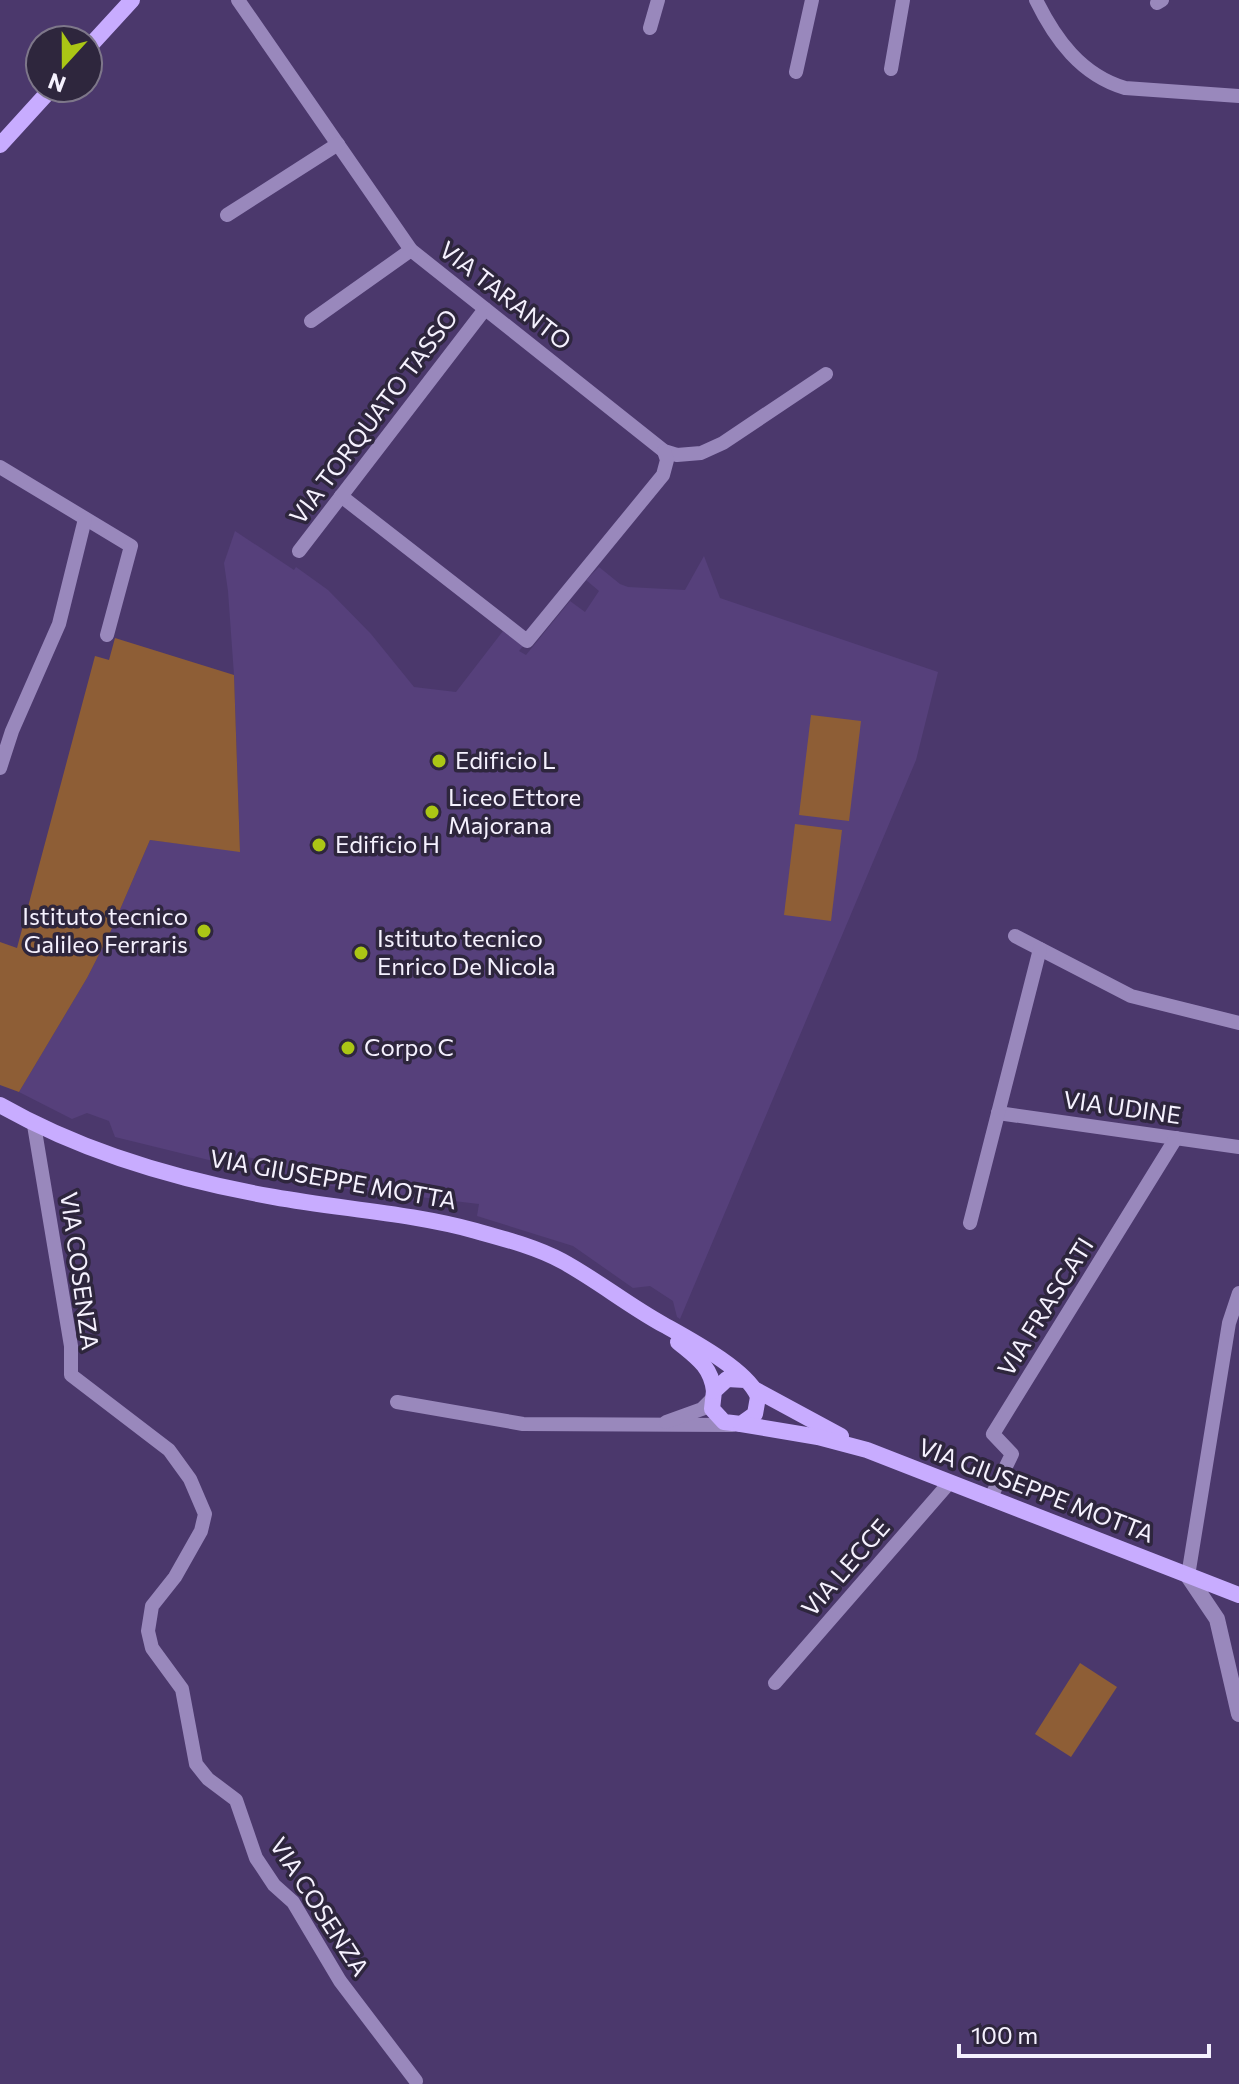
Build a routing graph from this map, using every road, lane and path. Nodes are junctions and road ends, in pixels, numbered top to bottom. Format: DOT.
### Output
graph roads {
  1 [pos="132,0"];
  2 [pos="238,0"];
  3 [pos="658,0"];
  4 [pos="812,0"];
  5 [pos="903,0"];
  6 [pos="1036,0"];
  7 [pos="650,28"];
  8 [pos="104,31"];
  9 [pos="891,69"];
  10 [pos="796,72"];
  11 [pos="1239,96"];
  12 [pos="37,104"];
  13 [pos="338,144"];
  14 [pos="0,145"];
  15 [pos="227,215"];
  16 [pos="411,250"];
  17 [pos="485,309"];
  18 [pos="311,321"];
  19 [pos="826,374"];
  20 [pos="664,451"];
  21 [pos="0,467"];
  22 [pos="341,496"];
  23 [pos="85,519"];
  24 [pos="299,551"];
  25 [pos="107,635"];
  26 [pos="0,768"];
  27 [pos="1015,936"];
  28 [pos="1040,949"];
  29 [pos="1239,1023"];
  30 [pos="0,1105"];
  31 [pos="998,1113"];
  32 [pos="34,1125"];
  33 [pos="1176,1138"];
  34 [pos="1239,1147"];
  35 [pos="970,1223"];
  36 [pos="1239,1293"];
  37 [pos="650,1317"];
  38 [pos="750,1385"];
  39 [pos="712,1396"];
  40 [pos="397,1402"];
  41 [pos="737,1425"];
  42 [pos="655,1426"];
  43 [pos="867,1450"];
  44 [pos="950,1482"];
  45 [pos="990,1499"];
  46 [pos="1188,1576"];
  47 [pos="1233,1593"];
  48 [pos="1217,1619"];
  49 [pos="1239,1664"];
  50 [pos="775,1683"];
  51 [pos="1238,1708"];
  52 [pos="1239,1714"];
  53 [pos="416,2081"];
  1 -- 8 [label="main road"];
  2 -- 13 [label="street, VIA TARANTO"];
  3 -- 7 [label="street"];
  4 -- 10 [label="street"];
  5 -- 9 [label="street"];
  6 -- 11 [label="street"];
  12 -- 14 [label="main road"];
  13 -- 15 [label="street"];
  13 -- 16 [label="street, VIA TARANTO"];
  16 -- 17 [label="street, VIA TARANTO"];
  16 -- 18 [label="street"];
  17 -- 20 [label="street, VIA TARANTO"];
  17 -- 22 [label="street, VIA TORQUATO TASSO"];
  19 -- 20 [label="street"];
  20 -- 22 [label="street"];
  21 -- 23 [label="street"];
  22 -- 24 [label="street, VIA TORQUATO TASSO"];
  23 -- 25 [label="street"];
  23 -- 26 [label="street"];
  27 -- 28 [label="street"];
  28 -- 29 [label="street"];
  28 -- 31 [label="street"];
  30 -- 32 [label="main road, VIA GIUSEPPE MOTTA"];
  31 -- 33 [label="street, VIA UDINE"];
  31 -- 35 [label="street"];
  32 -- 37 [label="main road, VIA GIUSEPPE MOTTA"];
  32 -- 53 [label="street, VIA COSENZA"];
  33 -- 34 [label="street, VIA UDINE"];
  33 -- 45 [label="street, VIA FRASCATI"];
  36 -- 46 [label="street"];
  37 -- 38 [label="main road"];
  37 -- 39 [label="main road"];
  38 -- 39 [label="main road"];
  38 -- 41 [label="main road"];
  38 -- 43 [label="main road"];
  39 -- 41 [label="main road"];
  39 -- 42 [label="street"];
  40 -- 42 [label="street"];
  41 -- 42 [label="street"];
  41 -- 43 [label="main road"];
  43 -- 44 [label="main road, VIA GIUSEPPE MOTTA"];
  44 -- 45 [label="main road, VIA GIUSEPPE MOTTA"];
  44 -- 50 [label="street, VIA LECCE"];
  45 -- 46 [label="main road, VIA GIUSEPPE MOTTA"];
  46 -- 47 [label="main road, VIA GIUSEPPE MOTTA"];
  46 -- 48 [label="street"];
  47 -- 48 [label="street"];
  48 -- 51 [label="street"];
  49 -- 51 [label="street"];
  51 -- 52 [label="street"];
}
